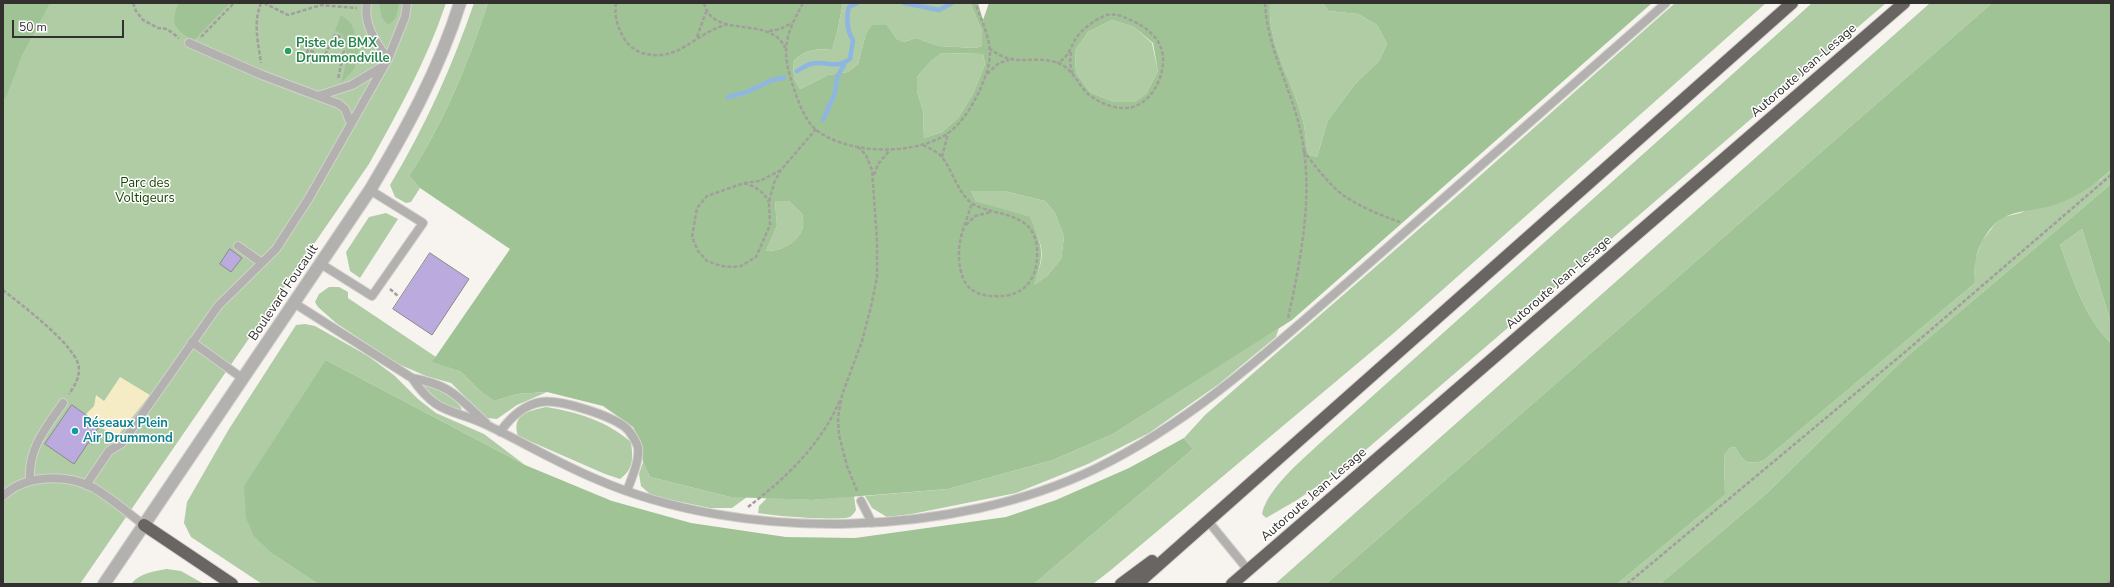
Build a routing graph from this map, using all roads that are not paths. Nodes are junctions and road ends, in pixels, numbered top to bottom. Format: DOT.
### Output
graph roads {
  1 [pos="408,3"];
  2 [pos="460,3"];
  3 [pos="1666,3"];
  4 [pos="1792,3"];
  5 [pos="1904,3"];
  6 [pos="367,6"];
  7 [pos="191,44"];
  8 [pos="386,62"];
  9 [pos="318,96"];
  10 [pos="351,124"];
  11 [pos="370,190"];
  12 [pos="238,246"];
  13 [pos="262,263"];
  14 [pos="320,264"];
  15 [pos="294,303"];
  16 [pos="192,342"];
  17 [pos="242,378"];
  18 [pos="412,378"];
  19 [pos="63,403"];
  20 [pos="487,425"];
  21 [pos="500,432"];
  22 [pos="30,480"];
  23 [pos="86,485"];
  24 [pos="627,491"];
  25 [pos="3,496"];
  26 [pos="861,501"];
  27 [pos="1208,521"];
  28 [pos="872,523"];
  29 [pos="144,525"];
  30 [pos="1248,570"];
  31 [pos="104,584"];
  32 [pos="232,584"];
  33 [pos="1121,584"];
  34 [pos="1137,584"];
  35 [pos="1232,584"];
  36 [pos="1235,584"];
  1 -- 8 [label="lane"];
  2 -- 11 [label="street, Boulevard Foucault"];
  3 -- 28 [label="lane"];
  4 -- 27 [label="highway"];
  5 -- 30 [label="highway, Autoroute Jean-Lesage"];
  6 -- 8 [label="lane"];
  7 -- 9 [label="lane"];
  8 -- 9 [label="lane"];
  8 -- 10 [label="lane"];
  9 -- 10 [label="lane"];
  10 -- 13 [label="lane"];
  11 -- 14 [label="street, Boulevard Foucault"];
  11 -- 14 [label="lane"];
  12 -- 13 [label="lane"];
  13 -- 16 [label="lane"];
  14 -- 15 [label="street, Boulevard Foucault"];
  15 -- 17 [label="street, Boulevard Foucault"];
  15 -- 18 [label="lane"];
  16 -- 17 [label="lane"];
  16 -- 23 [label="lane"];
  17 -- 29 [label="street, Boulevard Foucault"];
  18 -- 20 [label="lane"];
  18 -- 20 [label="lane"];
  19 -- 22 [label="lane"];
  20 -- 21 [label="lane"];
  21 -- 24 [label="lane"];
  21 -- 24 [label="lane"];
  22 -- 23 [label="lane"];
  22 -- 25 [label="lane"];
  23 -- 29 [label="lane"];
  24 -- 28 [label="lane"];
  26 -- 28 [label="lane"];
  27 -- 30 [label="lane"];
  27 -- 33 [label="highway"];
  27 -- 34 [label="highway"];
  29 -- 31 [label="street, Boulevard Foucault"];
  29 -- 32 [label="highway"];
  30 -- 35 [label="highway, Autoroute Jean-Lesage"];
  30 -- 36 [label="highway"];
}
